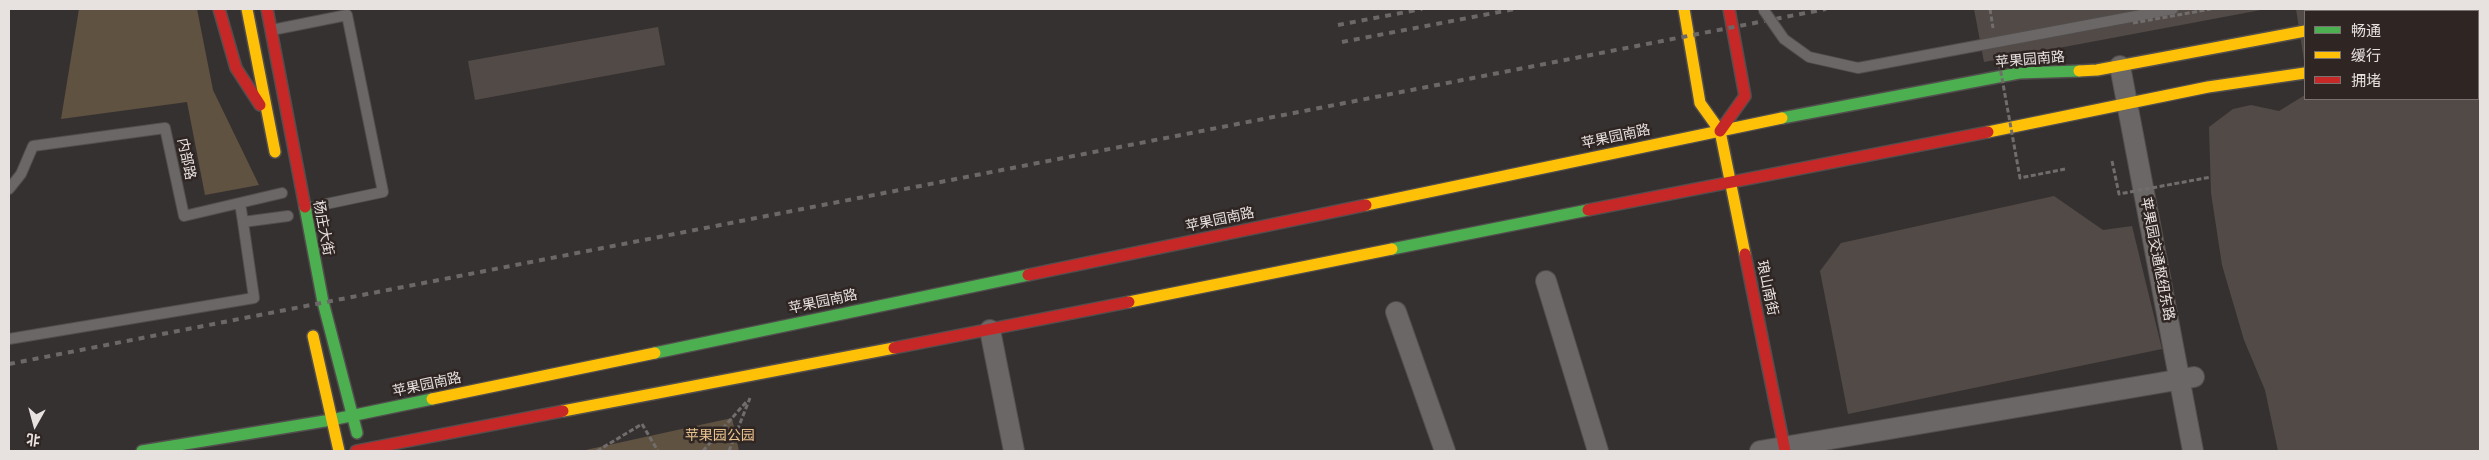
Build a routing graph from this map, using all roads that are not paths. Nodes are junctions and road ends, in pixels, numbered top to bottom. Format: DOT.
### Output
graph roads {
  1 [pos="218,9"];
  2 [pos="247,9"];
  3 [pos="267,9"];
  4 [pos="1684,9"];
  5 [pos="1729,9"];
  6 [pos="1763,9"];
  7 [pos="2173,9"];
  8 [pos="271,30"];
  9 [pos="2304,31"];
  10 [pos="252,34"];
  11 [pos="2120,66"];
  12 [pos="2304,73"];
  13 [pos="2128,101"];
  14 [pos="269,118"];
  15 [pos="1720,131"];
  16 [pos="277,165"];
  17 [pos="1730,182"];
  18 [pos="282,188"];
  19 [pos="9,189"];
  20 [pos="240,203"];
  21 [pos="304,209"];
  22 [pos="288,221"];
  23 [pos="243,222"];
  24 [pos="1546,281"];
  25 [pos="1396,312"];
  26 [pos="310,323"];
  27 [pos="990,330"];
  28 [pos="9,339"];
  29 [pos="2187,378"];
  30 [pos="352,416"];
  31 [pos="331,420"];
  32 [pos="1784,448"];
  33 [pos="142,451"];
  34 [pos="338,451"];
  35 [pos="360,451"];
  36 [pos="1014,451"];
  37 [pos="1445,451"];
  38 [pos="1598,451"];
  39 [pos="1760,451"];
  40 [pos="2193,451"];
  1 -- 14 [label="main road"];
  2 -- 10 [label="main road"];
  3 -- 8 [label="main road, 杨庄大街"];
  4 -- 15 [label="main road"];
  5 -- 15 [label="main road"];
  6 -- 7 [label="lane, bridge"];
  8 -- 10 [label="lane"];
  8 -- 21 [label="main road, 杨庄大街"];
  8 -- 21 [label="lane"];
  9 -- 11 [label="main road, 苹果园南路"];
  10 -- 14 [label="main road"];
  11 -- 13 [label="street, 苹果园交通枢纽东路"];
  11 -- 15 [label="main road, 苹果园南路"];
  12 -- 13 [label="main road"];
  13 -- 17 [label="main road"];
  13 -- 29 [label="street, 苹果园交通枢纽东路"];
  14 -- 16 [label="main road"];
  15 -- 17 [label="main road, 琅山南街"];
  15 -- 30 [label="main road, 苹果园南路"];
  17 -- 27 [label="main road"];
  17 -- 32 [label="main road, 琅山南街"];
  18 -- 20 [label="lane, 内部路"];
  18 -- 22 [label="main road"];
  19 -- 20 [label="lane, 内部路"];
  20 -- 23 [label="lane"];
  21 -- 30 [label="main road, 杨庄大街"];
  22 -- 23 [label="lane"];
  23 -- 28 [label="lane"];
  24 -- 38 [label="street"];
  25 -- 37 [label="street"];
  26 -- 31 [label="main road"];
  27 -- 35 [label="main road"];
  27 -- 36 [label="street"];
  29 -- 32 [label="street"];
  29 -- 40 [label="street, 苹果园交通枢纽东路"];
  30 -- 31 [label="main road, 苹果园南路"];
  30 -- 35 [label="main road, 杨庄大街"];
  31 -- 33 [label="main road, 苹果园南路"];
  31 -- 34 [label="main road"];
  32 -- 39 [label="street"];
}
